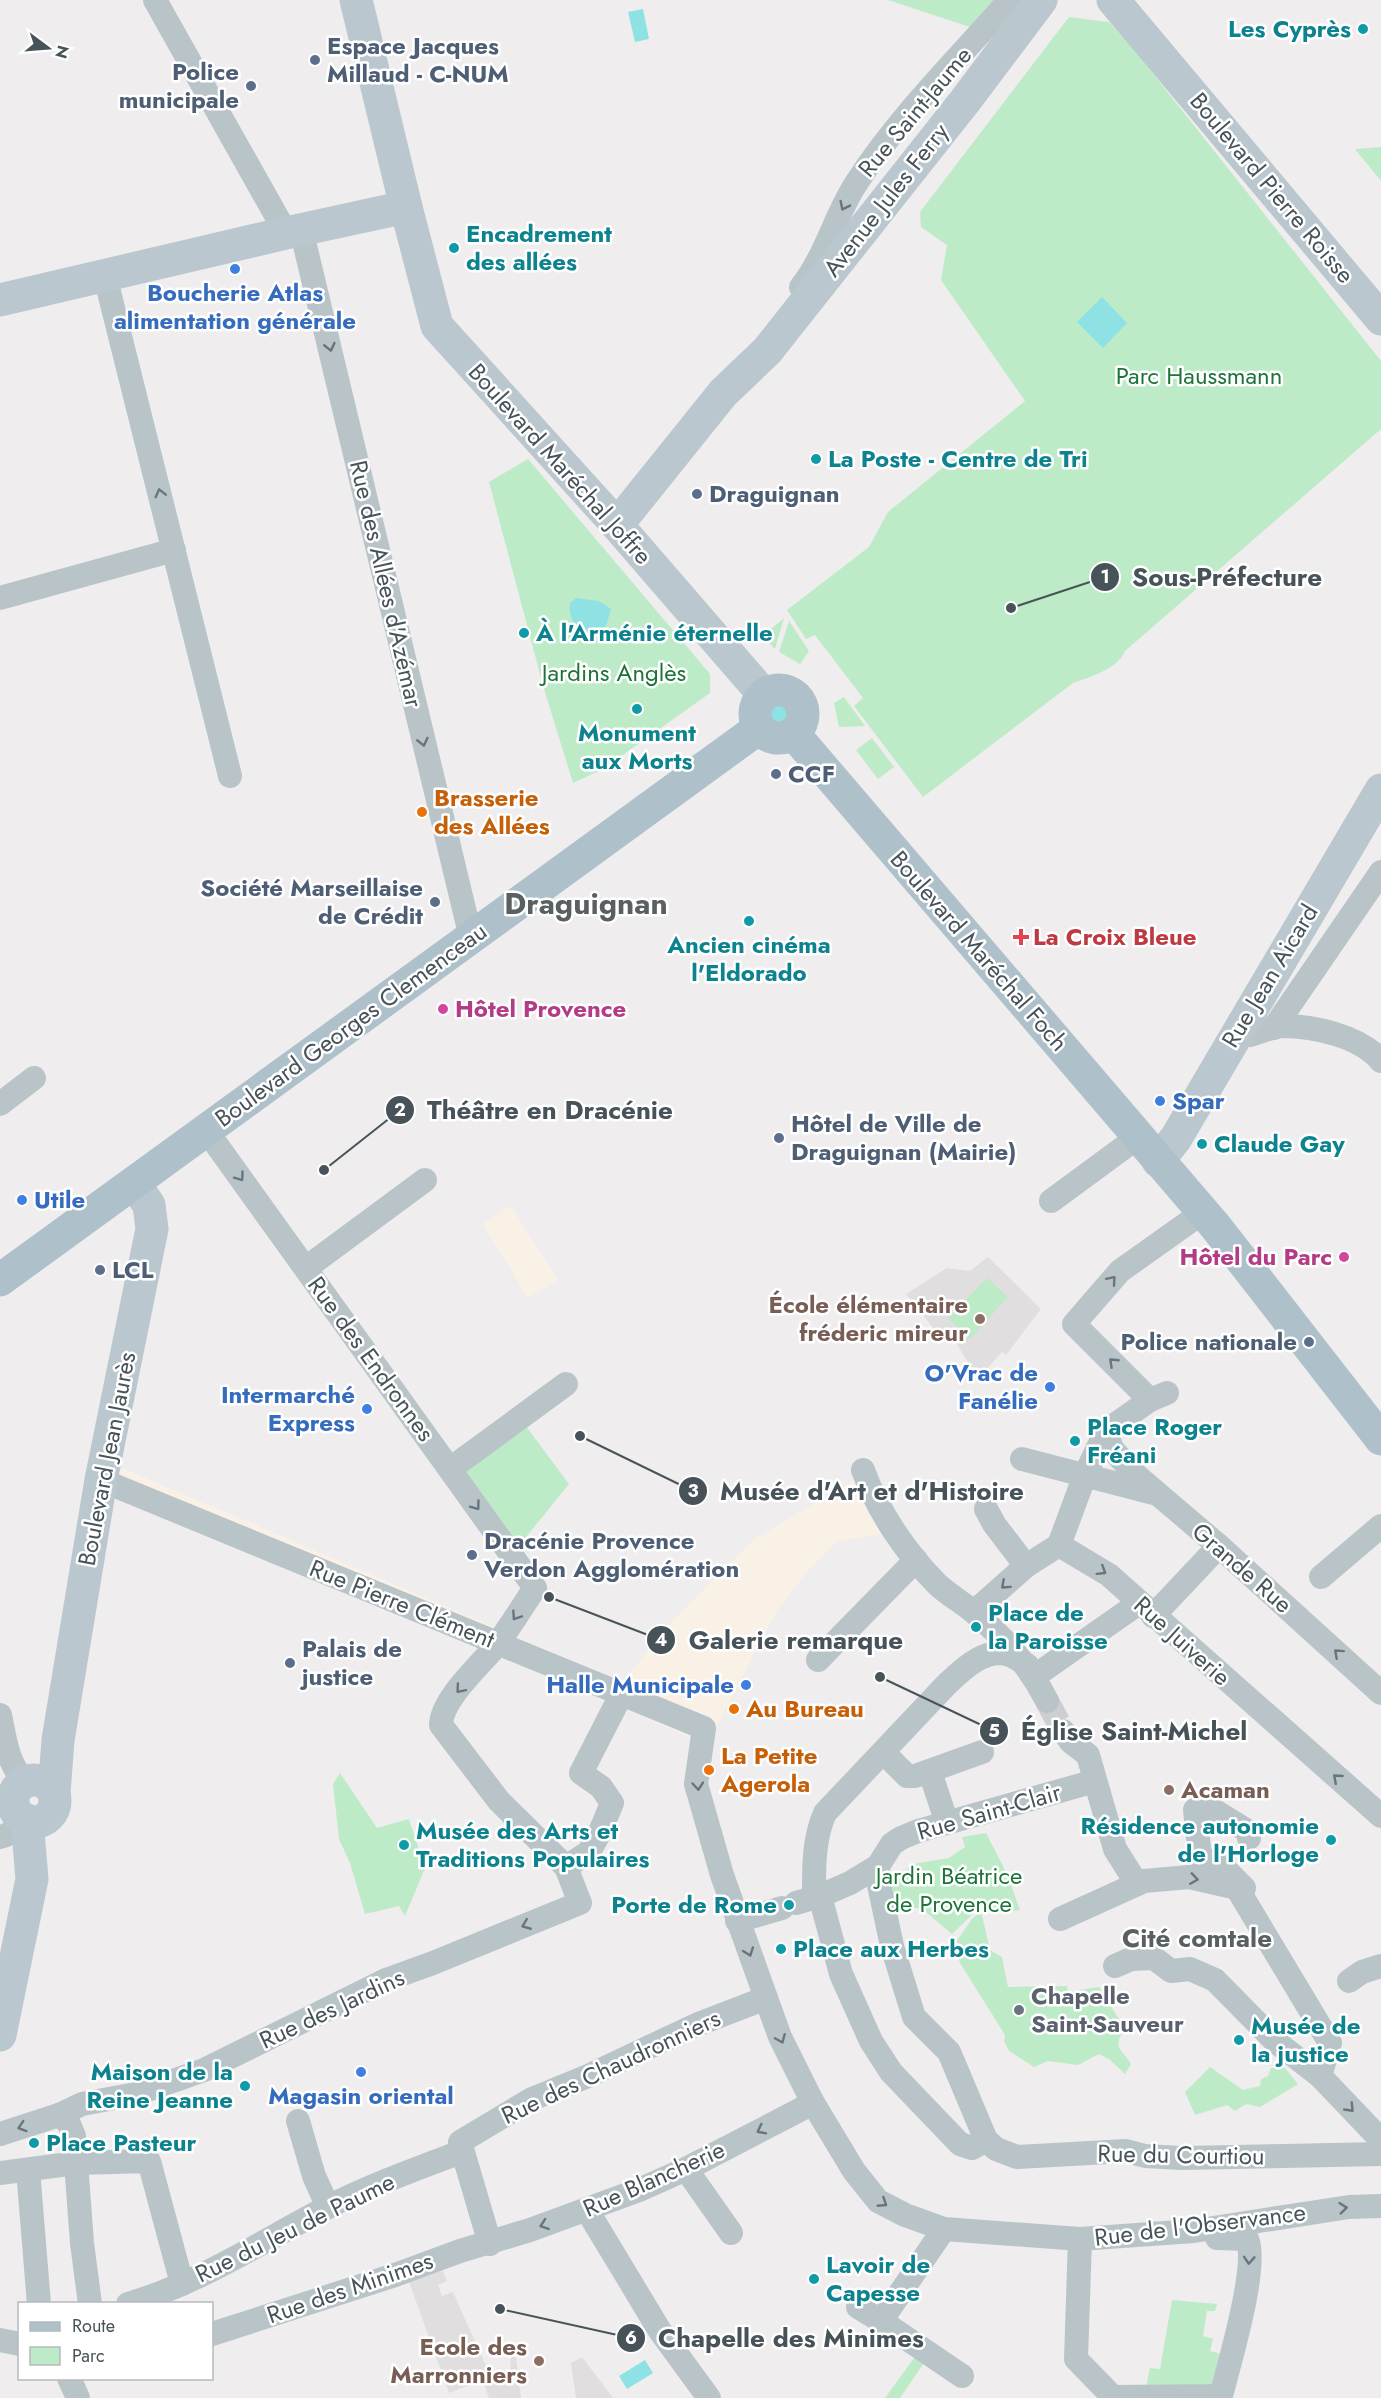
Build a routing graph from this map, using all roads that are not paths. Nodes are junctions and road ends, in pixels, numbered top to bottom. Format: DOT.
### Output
graph roads {
  1 [pos="155,0"];
  2 [pos="356,0"];
  3 [pos="1113,0"];
  4 [pos="1136,0"];
  5 [pos="1033,1"];
  6 [pos="1162,57"];
  7 [pos="406,207"];
  8 [pos="294,231"];
  9 [pos="105,276"];
  10 [pos="0,300"];
  11 [pos="1381,319"];
  12 [pos="617,525"];
  13 [pos="174,550"];
  14 [pos="0,598"];
  15 [pos="764,695"];
  16 [pos="759,728"];
  17 [pos="793,733"];
  18 [pos="230,776"];
  19 [pos="1381,790"];
  20 [pos="1379,883"];
  21 [pos="471,938"];
  22 [pos="1274,1028"];
  23 [pos="1239,1029"];
  24 [pos="1381,1061"];
  25 [pos="34,1078"];
  26 [pos="0,1104"];
  27 [pos="206,1130"];
  28 [pos="1154,1156"];
  29 [pos="425,1180"];
  30 [pos="134,1183"];
  31 [pos="1051,1201"];
  32 [pos="1203,1212"];
  33 [pos="306,1269"];
  34 [pos="0,1280"];
  35 [pos="566,1384"];
  36 [pos="1106,1431"];
  37 [pos="1381,1439"];
  38 [pos="1022,1459"];
  39 [pos="450,1469"];
  40 [pos="863,1470"];
  41 [pos="1085,1475"];
  42 [pos="101,1480"];
  43 [pos="1155,1493"];
  44 [pos="986,1509"];
  45 [pos="1381,1526"];
  46 [pos="1059,1545"];
  47 [pos="1219,1546"];
  48 [pos="916,1560"];
  49 [pos="1026,1566"];
  50 [pos="1322,1577"];
  51 [pos="1146,1609"];
  52 [pos="974,1612"];
  53 [pos="497,1644"];
  54 [pos="818,1660"];
  55 [pos="1031,1671"];
  56 [pos="1381,1693"];
  57 [pos="621,1695"];
  58 [pos="1047,1701"];
  59 [pos="0,1715"];
  60 [pos="1063,1731"];
  61 [pos="982,1752"];
  62 [pos="890,1759"];
  63 [pos="930,1772"];
  64 [pos="1095,1781"];
  65 [pos="31,1807"];
  66 [pos="1381,1816"];
  67 [pos="947,1823"];
  68 [pos="1249,1838"];
  69 [pos="878,1866"];
  70 [pos="566,1867"];
  71 [pos="1137,1884"];
  72 [pos="1252,1897"];
  73 [pos="803,1901"];
  74 [pos="1059,1919"];
  75 [pos="737,1920"];
  76 [pos="1115,1966"];
  77 [pos="1381,1966"];
  78 [pos="1349,1981"];
  79 [pos="763,1991"];
  80 [pos="0,2035"];
  81 [pos="1320,2076"];
  82 [pos="813,2103"];
  83 [pos="59,2115"];
  84 [pos="298,2121"];
  85 [pos="0,2134"];
  86 [pos="986,2140"];
  87 [pos="1381,2140"];
  88 [pos="461,2147"];
  89 [pos="1381,2154"];
  90 [pos="76,2163"];
  91 [pos="686,2169"];
  92 [pos="28,2170"];
  93 [pos="0,2173"];
  94 [pos="1381,2206"];
  95 [pos="328,2207"];
  96 [pos="587,2210"];
  97 [pos="944,2229"];
  98 [pos="1194,2231"];
  99 [pos="731,2233"];
  100 [pos="1080,2239"];
  101 [pos="490,2244"];
  102 [pos="182,2284"];
  103 [pos="39,2302"];
  104 [pos="90,2302"];
  105 [pos="133,2302"];
  106 [pos="858,2307"];
  107 [pos="881,2320"];
  108 [pos="213,2334"];
  109 [pos="0,2340"];
  110 [pos="18,2343"];
  111 [pos="962,2376"];
  112 [pos="69,2380"];
  113 [pos="78,2398"];
  114 [pos="709,2398"];
  115 [pos="1114,2398"];
  1 -- 8 [label="street, Rue des Allées d'Azémar"];
  2 -- 7 [label="street, Boulevard Maréchal Joffre"];
  3 -- 6 [label="street, Boulevard Pierre Roisse"];
  4 -- 6 [label="street, Boulevard Pierre Roisse"];
  5 -- 12 [label="street, Avenue Jules Ferry"];
  6 -- 11 [label="street, Boulevard Pierre Roisse"];
  7 -- 8 [label="street"];
  7 -- 12 [label="street, Boulevard Maréchal Joffre"];
  8 -- 9 [label="street"];
  8 -- 21 [label="street, Rue des Allées d'Azémar, one-way"];
  9 -- 10 [label="street"];
  13 -- 9 [label="street, one-way"];
  12 -- 15 [label="street, Boulevard Maréchal Joffre"];
  13 -- 14 [label="street"];
  13 -- 18 [label="street"];
  15 -- 16 [label="main road"];
  15 -- 17 [label="main road"];
  16 -- 17 [label="main road"];
  16 -- 21 [label="main road, Boulevard Georges Clemenceau"];
  17 -- 28 [label="main road, Boulevard Maréchal Foch"];
  19 -- 23 [label="street, Rue Jean Aicard"];
  20 -- 22 [label="street"];
  21 -- 27 [label="main road, Boulevard Georges Clemenceau"];
  22 -- 23 [label="street"];
  22 -- 24 [label="street"];
  23 -- 28 [label="street, Rue Jean Aicard"];
  25 -- 26 [label="street"];
  27 -- 30 [label="main road, Boulevard Georges Clemenceau"];
  27 -- 33 [label="street, Rue des Endronnes, one-way"];
  28 -- 31 [label="street"];
  28 -- 32 [label="main road, Boulevard Maréchal Foch"];
  29 -- 33 [label="street"];
  30 -- 34 [label="main road, Boulevard Georges Clemenceau"];
  30 -- 42 [label="street, Boulevard Jean Jaurès"];
  36 -- 32 [label="street, one-way"];
  32 -- 37 [label="main road, Boulevard Maréchal Foch"];
  33 -- 39 [label="street, Rue des Endronnes"];
  35 -- 39 [label="street"];
  36 -- 41 [label="street"];
  36 -- 43 [label="street"];
  38 -- 41 [label="street"];
  39 -- 53 [label="street, Rue des Endronnes, one-way"];
  40 -- 48 [label="street"];
  41 -- 43 [label="street, Grande Rue"];
  41 -- 46 [label="street"];
  42 -- 53 [label="street, Rue Pierre Clément"];
  42 -- 65 [label="street, Boulevard Jean Jaurès"];
  43 -- 47 [label="street, Grande Rue"];
  44 -- 49 [label="street"];
  45 -- 50 [label="street"];
  46 -- 49 [label="street"];
  46 -- 51 [label="street, Rue Juiverie, one-way"];
  47 -- 51 [label="street"];
  56 -- 47 [label="street, Grande Rue, one-way"];
  48 -- 52 [label="street"];
  48 -- 54 [label="street"];
  49 -- 52 [label="street, one-way"];
  51 -- 55 [label="street"];
  66 -- 51 [label="street, Rue Juiverie, one-way"];
  52 -- 55 [label="street"];
  53 -- 57 [label="street, Rue Pierre Clément"];
  53 -- 70 [label="street, one-way"];
  55 -- 58 [label="street"];
  55 -- 73 [label="street"];
  57 -- 70 [label="street"];
  57 -- 75 [label="street, Rue Pierre Clément, one-way"];
  59 -- 65 [label="street"];
  60 -- 64 [label="street"];
  61 -- 63 [label="street"];
  62 -- 63 [label="street"];
  63 -- 67 [label="street"];
  64 -- 67 [label="street, Rue Saint-Clair"];
  64 -- 71 [label="street"];
  65 -- 80 [label="street"];
  67 -- 69 [label="street, Rue Saint-Clair"];
  68 -- 72 [label="street"];
  69 -- 73 [label="street, Rue Saint-Clair"];
  69 -- 86 [label="street"];
  70 -- 83 [label="street, Rue des Jardins, one-way"];
  71 -- 74 [label="street"];
  71 -- 81 [label="street, one-way"];
  73 -- 75 [label="street"];
  73 -- 86 [label="street"];
  75 -- 79 [label="street, one-way"];
  76 -- 81 [label="street"];
  77 -- 78 [label="street"];
  79 -- 82 [label="street, Rue de l'Observance, one-way"];
  79 -- 88 [label="street, Rue des Chaudronniers"];
  81 -- 87 [label="street, one-way"];
  82 -- 91 [label="street, Rue Blancherie, one-way"];
  82 -- 97 [label="street, Rue de l'Observance, one-way"];
  83 -- 85 [label="street, one-way"];
  83 -- 90 [label="street"];
  84 -- 95 [label="street"];
  86 -- 89 [label="street, Rue du Courtiou"];
  88 -- 95 [label="street, Rue du Jeu de Paume"];
  88 -- 101 [label="street"];
  90 -- 92 [label="street"];
  90 -- 102 [label="street"];
  90 -- 104 [label="street"];
  91 -- 96 [label="street, Rue Blancherie"];
  91 -- 99 [label="street"];
  92 -- 93 [label="street"];
  92 -- 103 [label="street"];
  98 -- 94 [label="street, Rue de l'Observance, one-way"];
  95 -- 102 [label="street, Rue du Jeu de Paume"];
  96 -- 101 [label="street, Rue Blancherie, one-way"];
  96 -- 114 [label="street"];
  97 -- 100 [label="street, Rue de l'Observance"];
  97 -- 107 [label="street"];
  98 -- 100 [label="street, Rue de l'Observance"];
  98 -- 115 [label="street, one-way"];
  100 -- 115 [label="street"];
  101 -- 108 [label="street, Rue des Minimes"];
  102 -- 105 [label="street, Rue du Jeu de Paume"];
  106 -- 107 [label="street"];
  107 -- 111 [label="street"];
  109 -- 110 [label="street"];
  112 -- 113 [label="street"];
}
